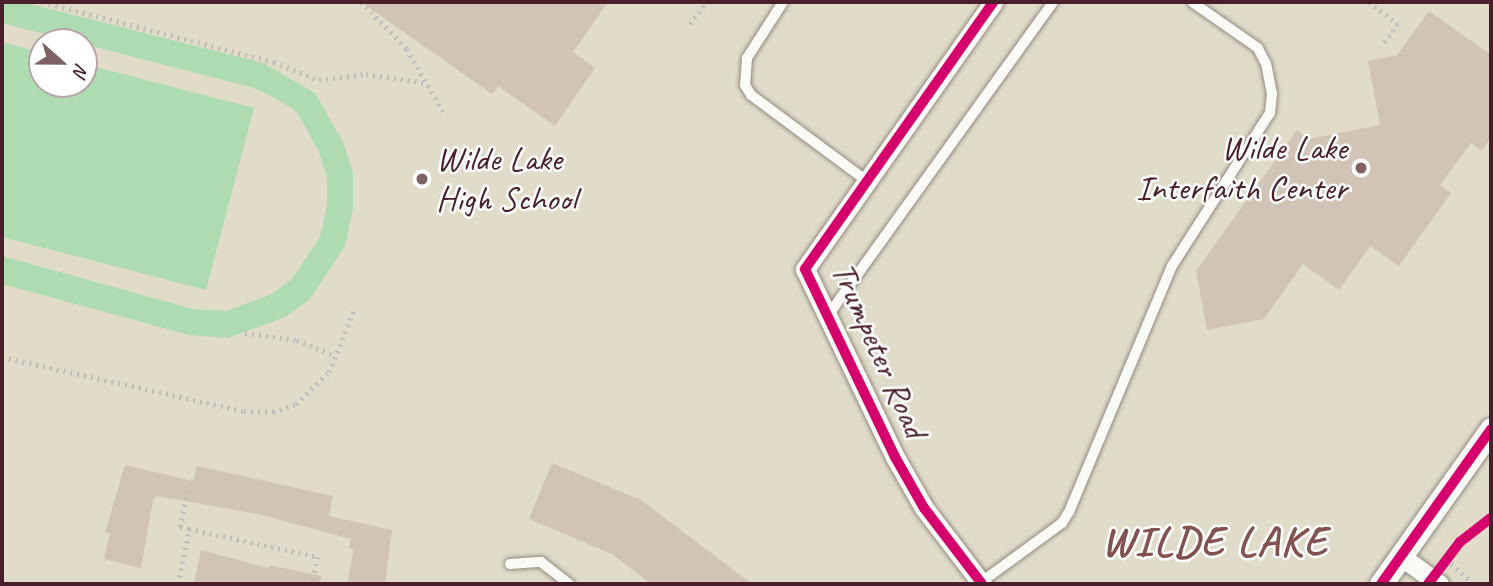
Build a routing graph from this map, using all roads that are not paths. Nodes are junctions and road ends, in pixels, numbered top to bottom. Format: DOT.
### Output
graph roads {
  1 [pos="782,2"];
  2 [pos="993,2"];
  3 [pos="1053,2"];
  4 [pos="1192,2"];
  5 [pos="868,182"];
  6 [pos="829,314"];
  7 [pos="1491,429"];
  8 [pos="1402,557"];
  9 [pos="510,564"];
  10 [pos="1435,582"];
  11 [pos="569,584"];
  12 [pos="981,584"];
  13 [pos="1381,584"];
  1 -- 5 [label="lane"];
  2 -- 5 [label="street, Trumpeter Road"];
  3 -- 6 [label="lane"];
  4 -- 12 [label="lane"];
  5 -- 6 [label="street, Trumpeter Road"];
  6 -- 12 [label="street, Trumpeter Road"];
  7 -- 8 [label="street"];
  8 -- 10 [label="street"];
  8 -- 13 [label="street"];
  9 -- 11 [label="lane"];
}
